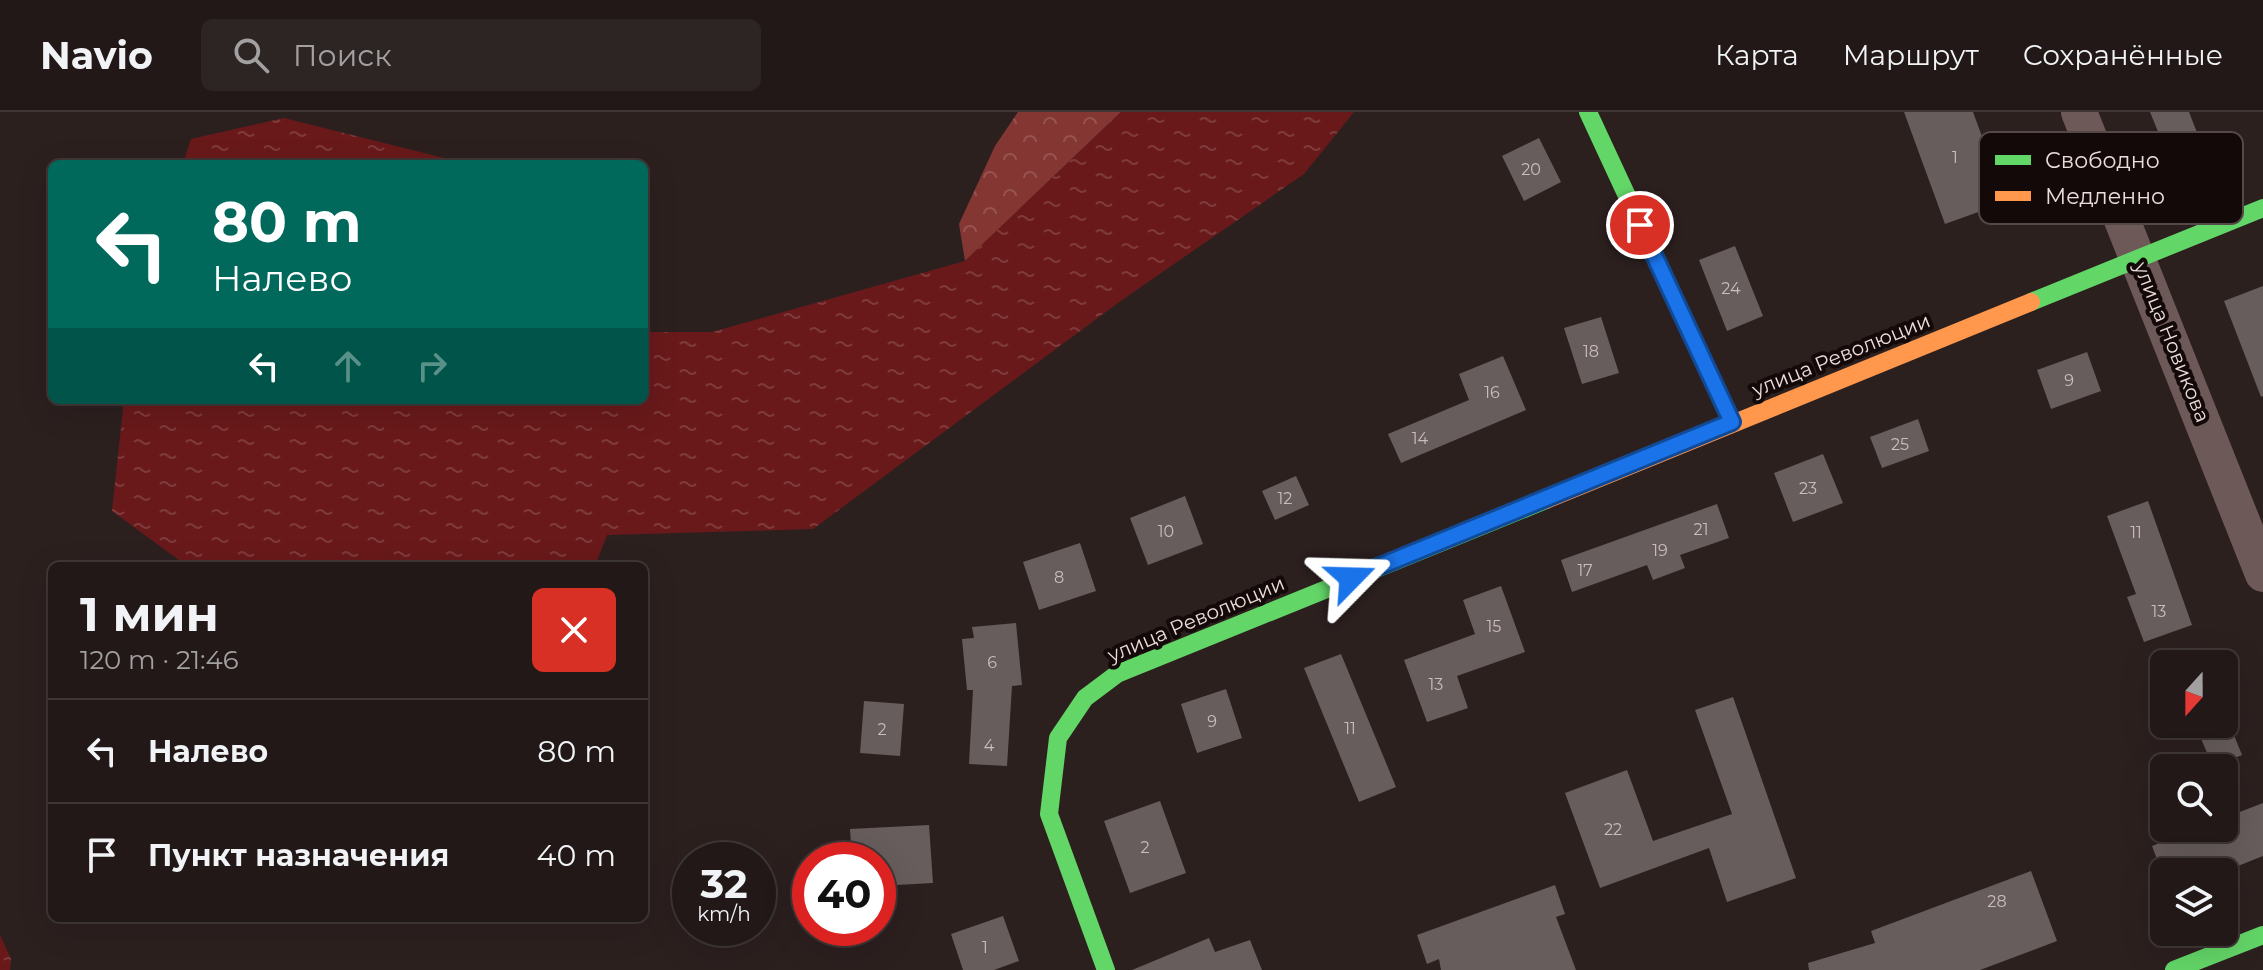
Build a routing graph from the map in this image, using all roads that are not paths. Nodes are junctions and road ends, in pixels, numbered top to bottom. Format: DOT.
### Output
graph roads {
  1 [pos="1588,112"];
  2 [pos="2079,112"];
  3 [pos="2087,132"];
  4 [pos="2263,208"];
  5 [pos="2243,216"];
  6 [pos="2125,224"];
  7 [pos="2224,224"];
  8 [pos="2139,259"];
  9 [pos="1732,422"];
  10 [pos="2263,574"];
  11 [pos="2263,935"];
  12 [pos="1106,970"];
  13 [pos="2174,970"];
  1 -- 9 [label="street"];
  2 -- 3 [label="street, улица Новикова"];
  4 -- 5 [label="street, улица Революции"];
  6 -- 8 [label="street, улица Новикова"];
  7 -- 8 [label="street, улица Революции"];
  8 -- 9 [label="street, улица Революции"];
  8 -- 10 [label="street, улица Новикова"];
  9 -- 12 [label="street, улица Революции"];
  11 -- 13 [label="street"];
}
